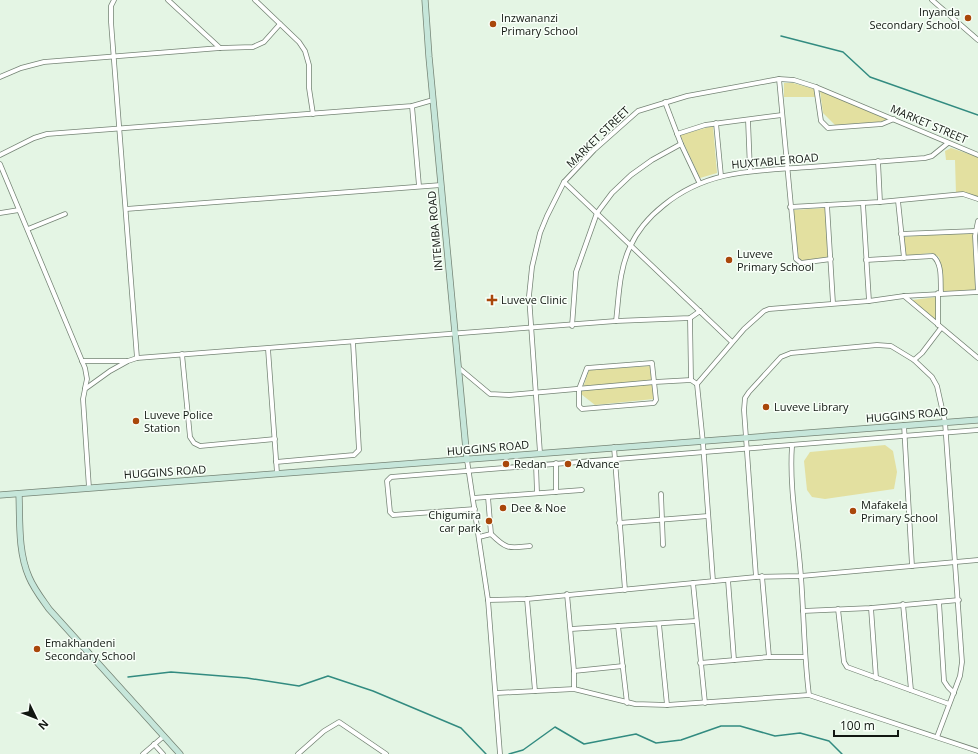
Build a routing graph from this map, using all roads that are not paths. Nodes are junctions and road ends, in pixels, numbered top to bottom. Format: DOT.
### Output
graph roads {
  1 [pos="114,0"];
  2 [pos="168,0"];
  3 [pos="255,0"];
  4 [pos="425,0"];
  5 [pos="932,0"];
  6 [pos="280,24"];
  7 [pos="978,40"];
  8 [pos="220,48"];
  9 [pos="115,58"];
  10 [pos="0,77"];
  11 [pos="779,79"];
  12 [pos="816,87"];
  13 [pos="433,100"];
  14 [pos="665,102"];
  15 [pos="412,106"];
  16 [pos="313,114"];
  17 [pos="782,115"];
  18 [pos="894,119"];
  19 [pos="748,120"];
  20 [pos="716,123"];
  21 [pos="120,130"];
  22 [pos="677,134"];
  23 [pos="948,143"];
  24 [pos="681,144"];
  25 [pos="0,155"];
  26 [pos="978,155"];
  27 [pos="878,161"];
  28 [pos="0,164"];
  29 [pos="787,168"];
  30 [pos="750,170"];
  31 [pos="721,176"];
  32 [pos="564,182"];
  33 [pos="699,182"];
  34 [pos="441,184"];
  35 [pos="418,186"];
  36 [pos="978,199"];
  37 [pos="898,201"];
  38 [pos="880,202"];
  39 [pos="862,204"];
  40 [pos="827,206"];
  41 [pos="790,208"];
  42 [pos="126,209"];
  43 [pos="19,210"];
  44 [pos="0,213"];
  45 [pos="597,213"];
  46 [pos="65,214"];
  47 [pos="978,221"];
  48 [pos="28,229"];
  49 [pos="975,231"];
  50 [pos="901,234"];
  51 [pos="630,246"];
  52 [pos="904,258"];
  53 [pos="831,259"];
  54 [pos="866,260"];
  55 [pos="978,292"];
  56 [pos="940,293"];
  57 [pos="904,296"];
  58 [pos="869,301"];
  59 [pos="833,303"];
  60 [pos="700,311"];
  61 [pos="690,318"];
  62 [pos="616,321"];
  63 [pos="572,326"];
  64 [pos="940,326"];
  65 [pos="531,329"];
  66 [pos="454,334"];
  67 [pos="353,342"];
  68 [pos="732,342"];
  69 [pos="268,349"];
  70 [pos="182,354"];
  71 [pos="137,358"];
  72 [pos="978,358"];
  73 [pos="914,360"];
  74 [pos="82,361"];
  75 [pos="128,361"];
  76 [pos="458,367"];
  77 [pos="691,380"];
  78 [pos="655,382"];
  79 [pos="697,384"];
  80 [pos="85,389"];
  81 [pos="579,389"];
  82 [pos="535,393"];
  83 [pos="978,420"];
  84 [pos="945,422"];
  85 [pos="904,425"];
  86 [pos="978,430"];
  87 [pos="945,432"];
  88 [pos="905,436"];
  89 [pos="746,438"];
  90 [pos="275,439"];
  91 [pos="703,442"];
  92 [pos="792,446"];
  93 [pos="614,447"];
  94 [pos="747,448"];
  95 [pos="704,452"];
  96 [pos="540,453"];
  97 [pos="615,458"];
  98 [pos="467,460"];
  99 [pos="276,462"];
  100 [pos="556,463"];
  101 [pos="536,465"];
  102 [pos="468,471"];
  103 [pos="277,473"];
  104 [pos="89,488"];
  105 [pos="582,490"];
  106 [pos="556,492"];
  107 [pos="537,493"];
  108 [pos="19,494"];
  109 [pos="662,494"];
  110 [pos="0,495"];
  111 [pos="488,497"];
  112 [pos="473,498"];
  113 [pos="475,509"];
  114 [pos="708,516"];
  115 [pos="662,520"];
  116 [pos="619,523"];
  117 [pos="491,534"];
  118 [pos="479,537"];
  119 [pos="662,545"];
  120 [pos="530,546"];
  121 [pos="978,560"];
  122 [pos="955,562"];
  123 [pos="912,566"];
  124 [pos="762,576"];
  125 [pos="801,576"];
  126 [pos="756,577"];
  127 [pos="728,580"];
  128 [pos="713,581"];
  129 [pos="693,583"];
  130 [pos="625,590"];
  131 [pos="567,594"];
  132 [pos="527,598"];
  133 [pos="488,600"];
  134 [pos="959,600"];
  135 [pos="939,602"];
  136 [pos="904,604"];
  137 [pos="871,608"];
  138 [pos="838,609"];
  139 [pos="803,611"];
  140 [pos="696,621"];
  141 [pos="659,624"];
  142 [pos="618,626"];
  143 [pos="571,629"];
  144 [pos="769,657"];
  145 [pos="805,657"];
  146 [pos="734,660"];
  147 [pos="700,663"];
  148 [pos="623,666"];
  149 [pos="574,671"];
  150 [pos="876,678"];
  151 [pos="574,689"];
  152 [pos="534,690"];
  153 [pos="911,690"];
  154 [pos="954,692"];
  155 [pos="496,693"];
  156 [pos="810,695"];
  157 [pos="627,703"];
  158 [pos="705,703"];
  159 [pos="950,704"];
  160 [pos="667,705"];
  161 [pos="164,736"];
  162 [pos="937,737"];
  163 [pos="154,744"];
  164 [pos="978,750"];
  165 [pos="500,753"];
  166 [pos="143,754"];
  167 [pos="163,754"];
  168 [pos="180,754"];
  169 [pos="298,754"];
  170 [pos="386,754"];
  171 [pos="977,754"];
  1 -- 9 [label="street"];
  2 -- 8 [label="street"];
  3 -- 6 [label="street"];
  4 -- 13 [label="street, INTEMBA ROAD"];
  5 -- 7 [label="street"];
  6 -- 8 [label="street"];
  6 -- 16 [label="street"];
  8 -- 9 [label="street"];
  9 -- 10 [label="street"];
  9 -- 21 [label="street"];
  11 -- 12 [label="street, MARKET STREET"];
  11 -- 14 [label="street, MARKET STREET"];
  11 -- 17 [label="street"];
  12 -- 18 [label="street, MARKET STREET"];
  12 -- 18 [label="street"];
  13 -- 15 [label="street"];
  13 -- 34 [label="street, INTEMBA ROAD"];
  14 -- 22 [label="street"];
  14 -- 32 [label="street, MARKET STREET"];
  15 -- 16 [label="street"];
  15 -- 35 [label="street"];
  16 -- 21 [label="street"];
  17 -- 19 [label="street"];
  17 -- 29 [label="street"];
  18 -- 23 [label="street, MARKET STREET"];
  19 -- 20 [label="street"];
  19 -- 30 [label="street"];
  20 -- 22 [label="street"];
  20 -- 31 [label="street"];
  21 -- 25 [label="street"];
  21 -- 42 [label="street"];
  22 -- 24 [label="street"];
  23 -- 26 [label="street, MARKET STREET"];
  23 -- 27 [label="street, HUXTABLE ROAD"];
  24 -- 33 [label="street"];
  24 -- 45 [label="street"];
  27 -- 29 [label="street, HUXTABLE ROAD"];
  27 -- 38 [label="street"];
  28 -- 43 [label="street"];
  29 -- 30 [label="street, HUXTABLE ROAD"];
  29 -- 41 [label="street"];
  30 -- 31 [label="street, HUXTABLE ROAD"];
  31 -- 33 [label="street, HUXTABLE ROAD"];
  32 -- 45 [label="street"];
  32 -- 65 [label="street, MARKET STREET"];
  33 -- 51 [label="street, HUXTABLE ROAD"];
  34 -- 35 [label="street"];
  34 -- 66 [label="street, INTEMBA ROAD"];
  35 -- 42 [label="street"];
  36 -- 37 [label="street"];
  37 -- 38 [label="street"];
  37 -- 50 [label="street"];
  38 -- 39 [label="street"];
  39 -- 40 [label="street"];
  39 -- 54 [label="street"];
  40 -- 41 [label="street"];
  40 -- 53 [label="street"];
  41 -- 53 [label="street"];
  42 -- 71 [label="street"];
  43 -- 44 [label="street"];
  43 -- 48 [label="street"];
  45 -- 51 [label="street"];
  45 -- 63 [label="street"];
  46 -- 48 [label="street"];
  47 -- 49 [label="street"];
  48 -- 74 [label="street"];
  49 -- 50 [label="street"];
  49 -- 55 [label="street"];
  50 -- 52 [label="street"];
  51 -- 60 [label="street"];
  51 -- 62 [label="street, HUXTABLE ROAD"];
  52 -- 54 [label="street"];
  52 -- 56 [label="street"];
  53 -- 59 [label="street"];
  54 -- 58 [label="street"];
  55 -- 56 [label="street"];
  56 -- 57 [label="street"];
  56 -- 64 [label="street"];
  57 -- 58 [label="street"];
  57 -- 64 [label="street"];
  58 -- 59 [label="street"];
  59 -- 68 [label="street"];
  60 -- 61 [label="street"];
  60 -- 68 [label="street"];
  61 -- 62 [label="street"];
  61 -- 77 [label="street"];
  62 -- 63 [label="street"];
  63 -- 65 [label="street"];
  64 -- 72 [label="street"];
  64 -- 73 [label="street"];
  65 -- 66 [label="street"];
  65 -- 82 [label="street, MARKET STREET"];
  66 -- 67 [label="street"];
  66 -- 76 [label="street, INTEMBA ROAD"];
  67 -- 69 [label="street"];
  67 -- 99 [label="street"];
  68 -- 79 [label="street"];
  69 -- 70 [label="street"];
  69 -- 90 [label="street"];
  70 -- 71 [label="street"];
  70 -- 90 [label="street"];
  71 -- 75 [label="street"];
  73 -- 84 [label="street"];
  73 -- 89 [label="street"];
  74 -- 75 [label="street"];
  74 -- 80 [label="street"];
  75 -- 80 [label="street"];
  76 -- 82 [label="street"];
  76 -- 98 [label="street, INTEMBA ROAD"];
  77 -- 78 [label="street"];
  77 -- 79 [label="street"];
  78 -- 81 [label="street"];
  78 -- 81 [label="street"];
  78 -- 81 [label="street"];
  79 -- 91 [label="street"];
  80 -- 104 [label="street"];
  81 -- 82 [label="street"];
  82 -- 96 [label="street, MARKET STREET"];
  83 -- 84 [label="street, HUGGINS ROAD"];
  84 -- 85 [label="street, HUGGINS ROAD"];
  84 -- 87 [label="street"];
  85 -- 88 [label="street"];
  85 -- 89 [label="street, HUGGINS ROAD"];
  86 -- 87 [label="street"];
  87 -- 88 [label="street"];
  87 -- 122 [label="street"];
  88 -- 92 [label="street"];
  88 -- 123 [label="street"];
  89 -- 91 [label="street, HUGGINS ROAD"];
  89 -- 94 [label="street"];
  90 -- 99 [label="street"];
  91 -- 93 [label="street, HUGGINS ROAD"];
  91 -- 95 [label="street"];
  92 -- 94 [label="street"];
  92 -- 125 [label="street"];
  93 -- 96 [label="street, HUGGINS ROAD"];
  93 -- 97 [label="street"];
  94 -- 95 [label="street"];
  94 -- 126 [label="street"];
  95 -- 97 [label="street"];
  95 -- 114 [label="street"];
  96 -- 98 [label="street, HUGGINS ROAD"];
  97 -- 100 [label="street"];
  97 -- 116 [label="street"];
  98 -- 102 [label="street"];
  98 -- 103 [label="street, HUGGINS ROAD"];
  99 -- 103 [label="street"];
  100 -- 101 [label="street"];
  100 -- 106 [label="street"];
  101 -- 102 [label="street"];
  101 -- 107 [label="street"];
  102 -- 112 [label="street"];
  102 -- 113 [label="street"];
  103 -- 104 [label="street, HUGGINS ROAD"];
  104 -- 108 [label="street, HUGGINS ROAD"];
  105 -- 106 [label="street"];
  106 -- 107 [label="street"];
  107 -- 111 [label="street"];
  108 -- 110 [label="street, HUGGINS ROAD"];
  108 -- 161 [label="street"];
  109 -- 115 [label="street"];
  111 -- 112 [label="street"];
  111 -- 117 [label="street"];
  112 -- 113 [label="street"];
  113 -- 118 [label="street"];
  114 -- 115 [label="street"];
  114 -- 128 [label="street"];
  115 -- 116 [label="street"];
  115 -- 119 [label="street"];
  116 -- 130 [label="street"];
  117 -- 118 [label="street"];
  117 -- 120 [label="street"];
  118 -- 133 [label="street"];
  121 -- 122 [label="street"];
  122 -- 123 [label="street"];
  122 -- 134 [label="street"];
  123 -- 125 [label="street"];
  124 -- 125 [label="street"];
  124 -- 126 [label="street"];
  124 -- 144 [label="street"];
  125 -- 139 [label="street"];
  126 -- 127 [label="street"];
  127 -- 128 [label="street"];
  127 -- 146 [label="street"];
  128 -- 129 [label="street"];
  129 -- 130 [label="street"];
  129 -- 140 [label="street"];
  130 -- 131 [label="street"];
  131 -- 132 [label="street"];
  131 -- 143 [label="street"];
  132 -- 133 [label="street"];
  132 -- 152 [label="street"];
  133 -- 155 [label="street"];
  134 -- 135 [label="street"];
  134 -- 154 [label="street"];
  135 -- 136 [label="street"];
  135 -- 154 [label="street"];
  136 -- 137 [label="street"];
  136 -- 153 [label="street"];
  137 -- 138 [label="street"];
  137 -- 150 [label="street"];
  138 -- 139 [label="street"];
  138 -- 150 [label="street"];
  139 -- 145 [label="street"];
  140 -- 141 [label="street"];
  140 -- 147 [label="street"];
  141 -- 142 [label="street"];
  141 -- 160 [label="street"];
  142 -- 143 [label="street"];
  142 -- 148 [label="street"];
  143 -- 149 [label="street"];
  144 -- 145 [label="street"];
  144 -- 146 [label="street"];
  145 -- 156 [label="street"];
  146 -- 147 [label="street"];
  147 -- 158 [label="street"];
  148 -- 149 [label="street"];
  148 -- 157 [label="street"];
  149 -- 151 [label="street"];
  150 -- 153 [label="street"];
  151 -- 152 [label="street"];
  151 -- 157 [label="street"];
  152 -- 155 [label="street"];
  153 -- 159 [label="street"];
  154 -- 159 [label="street"];
  155 -- 165 [label="street"];
  156 -- 158 [label="street"];
  156 -- 162 [label="street"];
  157 -- 160 [label="street"];
  158 -- 160 [label="street"];
  159 -- 162 [label="street"];
  161 -- 163 [label="street"];
  161 -- 168 [label="street"];
  162 -- 164 [label="street"];
  163 -- 166 [label="street"];
  163 -- 167 [label="street"];
  164 -- 171 [label="street"];
  169 -- 170 [label="street"];
}
